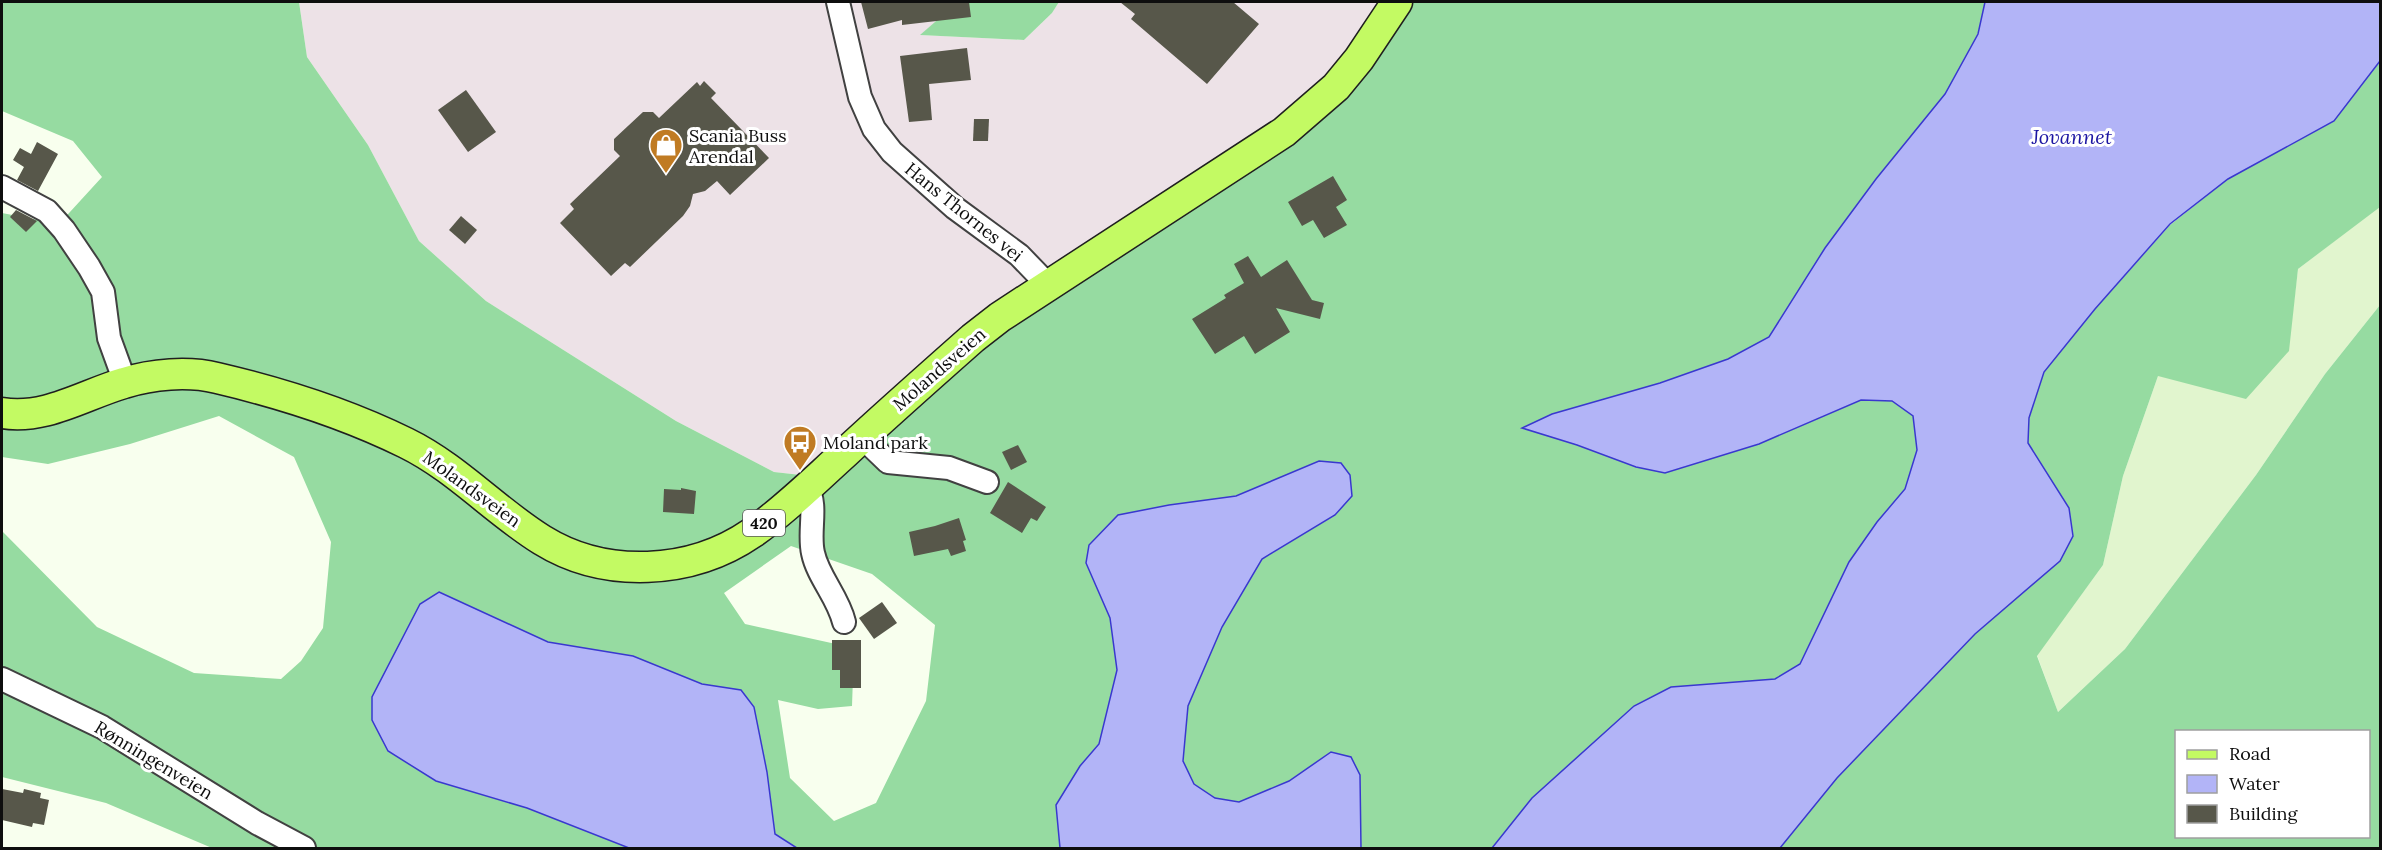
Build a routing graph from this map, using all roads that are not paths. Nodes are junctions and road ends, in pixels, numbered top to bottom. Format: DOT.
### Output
graph roads {
  1 [pos="838,2"];
  2 [pos="1397,2"];
  3 [pos="2,187"];
  4 [pos="1048,285"];
  5 [pos="125,382"];
  6 [pos="3,418"];
  7 [pos="862,437"];
  8 [pos="987,482"];
  9 [pos="807,488"];
  10 [pos="844,622"];
  11 [pos="2,679"];
  12 [pos="304,849"];
  1 -- 4 [label="street, Hans Thornes vei"];
  2 -- 4 [label="main road, Molandsveien / 420"];
  3 -- 5 [label="street"];
  4 -- 7 [label="main road, Molandsveien / 420"];
  5 -- 6 [label="main road, Molandsveien / 420"];
  5 -- 9 [label="main road, Molandsveien / 420"];
  7 -- 8 [label="street"];
  7 -- 9 [label="main road, Molandsveien / 420"];
  9 -- 10 [label="street"];
  11 -- 12 [label="street, Rønningenveien"];
}
